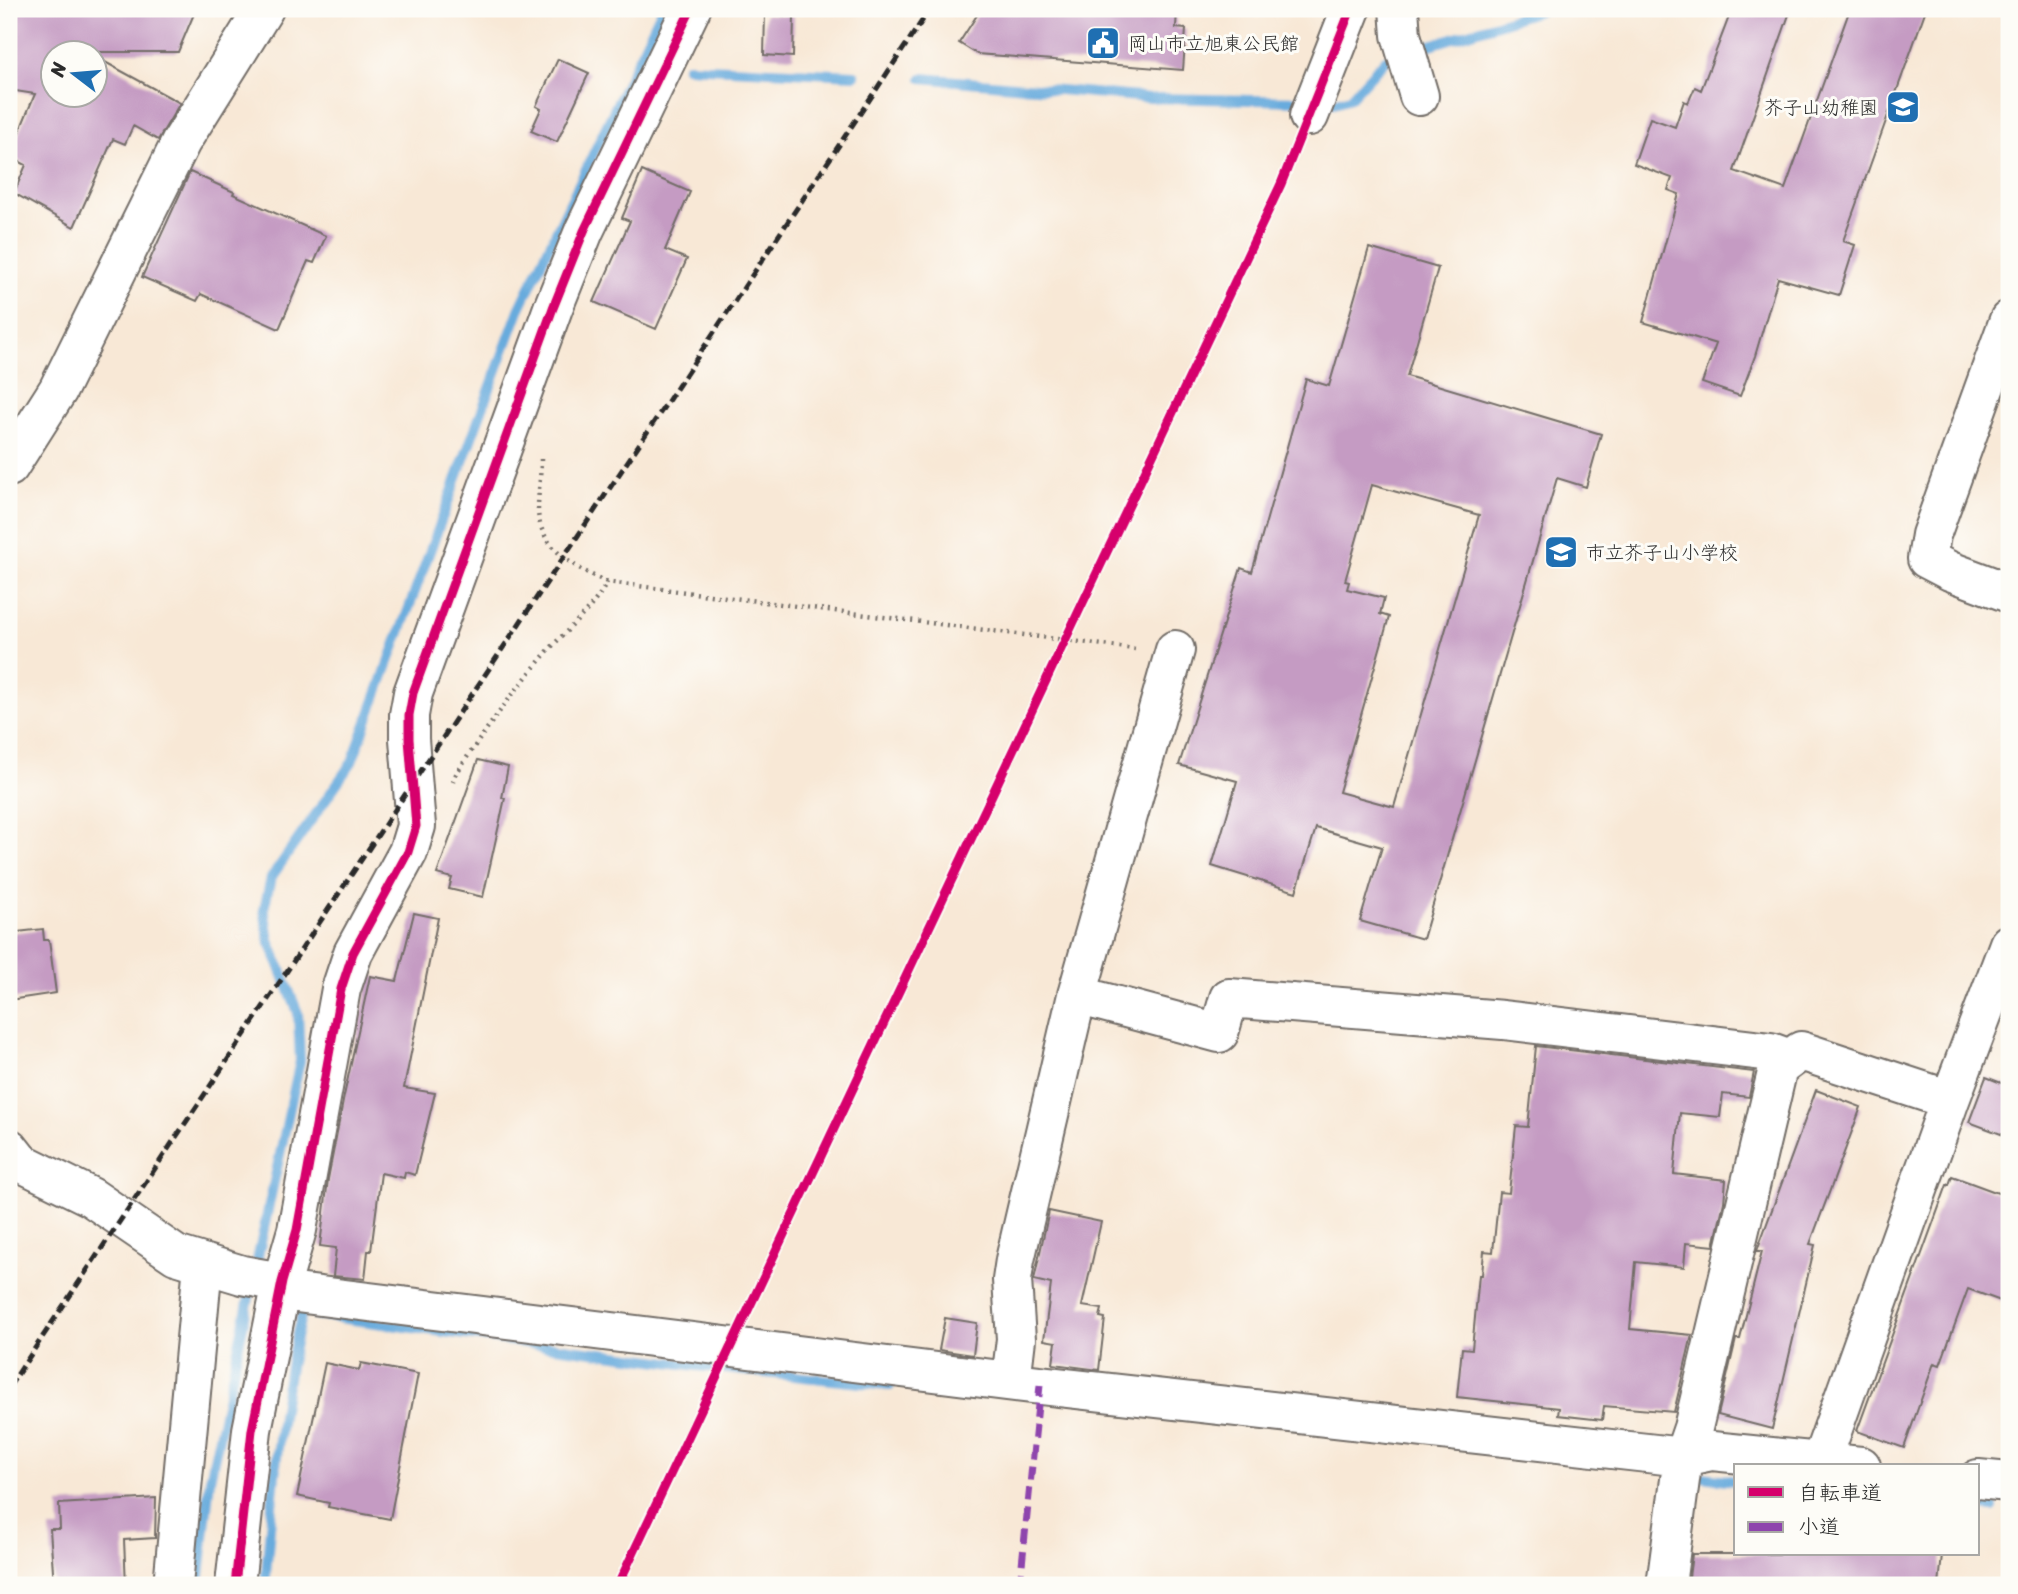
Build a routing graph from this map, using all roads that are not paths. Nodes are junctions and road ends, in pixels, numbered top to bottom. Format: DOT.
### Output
graph roads {
  1 [pos="264,9"];
  2 [pos="691,9"];
  3 [pos="1351,9"];
  4 [pos="1314,103"];
  5 [pos="2009,320"];
  6 [pos="9,467"];
  7 [pos="2009,593"];
  8 [pos="1173,657"];
  9 [pos="2009,944"];
  10 [pos="1077,995"];
  11 [pos="1790,1059"];
  12 [pos="1950,1100"];
  13 [pos="9,1147"];
  14 [pos="203,1264"];
  15 [pos="268,1281"];
  16 [pos="1011,1381"];
  17 [pos="1821,1462"];
  18 [pos="1841,1464"];
  19 [pos="1681,1470"];
  20 [pos="1980,1479"];
  21 [pos="2009,1482"];
  22 [pos="173,1585"];
  23 [pos="235,1585"];
  24 [pos="1666,1585"];
  1 -- 6 [label="street"];
  2 -- 15 [label="street"];
  3 -- 4 [label="street"];
  5 -- 7 [label="street"];
  8 -- 10 [label="street"];
  9 -- 12 [label="street"];
  10 -- 11 [label="street"];
  10 -- 16 [label="street"];
  11 -- 12 [label="street"];
  11 -- 19 [label="street"];
  12 -- 17 [label="street"];
  13 -- 14 [label="street"];
  14 -- 15 [label="street"];
  14 -- 22 [label="street"];
  15 -- 16 [label="street"];
  15 -- 23 [label="street"];
  16 -- 19 [label="street"];
  17 -- 18 [label="street"];
  17 -- 19 [label="street"];
  19 -- 24 [label="street"];
  20 -- 21 [label="street"];
}
